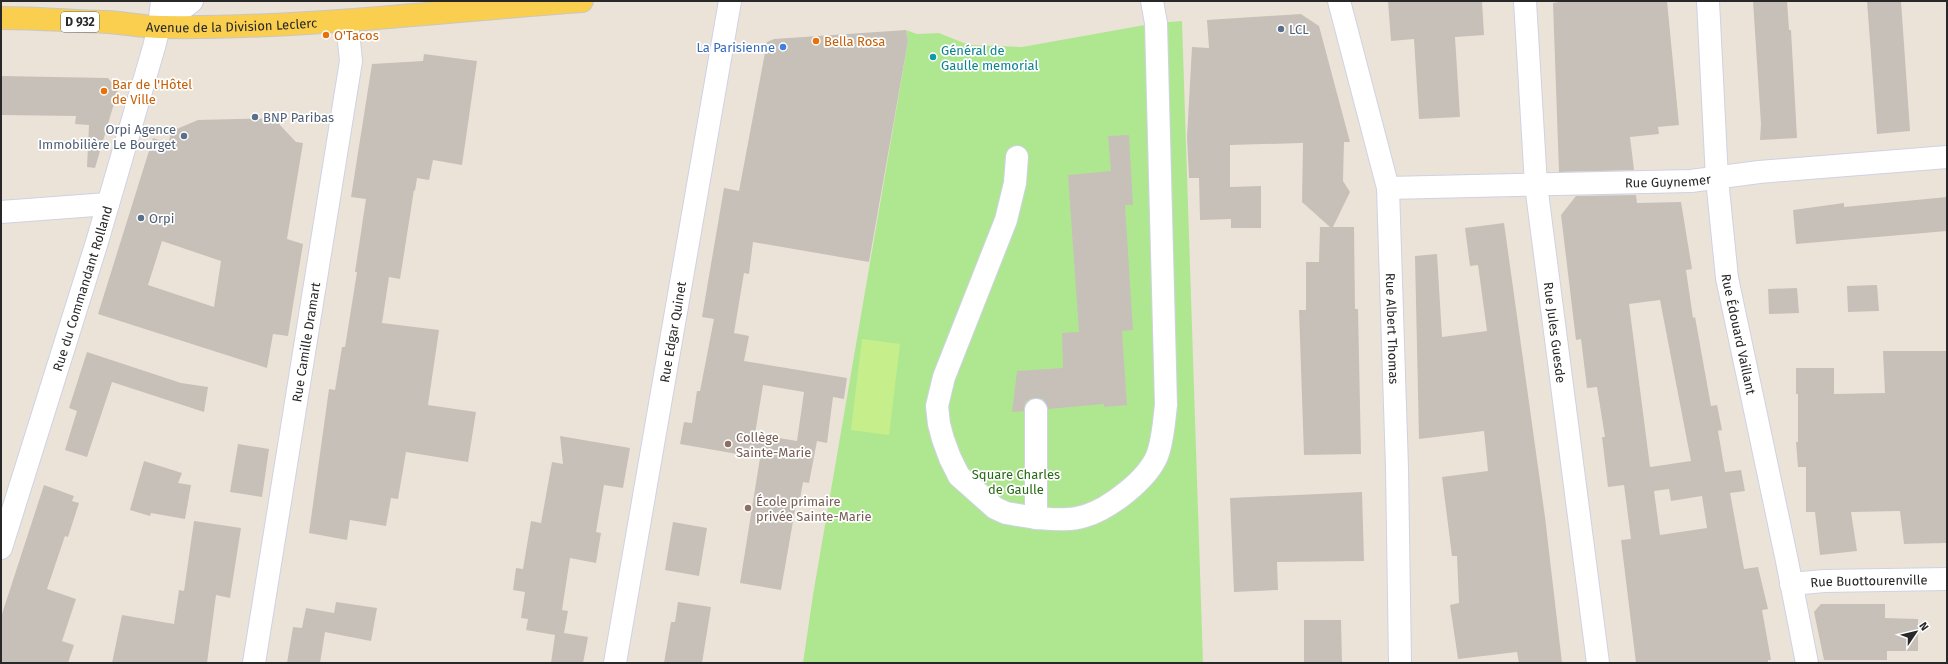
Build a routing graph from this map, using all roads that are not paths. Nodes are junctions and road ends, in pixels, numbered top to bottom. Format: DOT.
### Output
graph roads {
  1 [pos="162,1"];
  2 [pos="192,1"];
  3 [pos="582,1"];
  4 [pos="730,1"];
  5 [pos="1152,1"];
  6 [pos="1339,1"];
  7 [pos="1525,1"];
  8 [pos="1708,1"];
  9 [pos="1,18"];
  10 [pos="347,22"];
  11 [pos="160,27"];
  12 [pos="1017,157"];
  13 [pos="1947,157"];
  14 [pos="1717,179"];
  15 [pos="1536,185"];
  16 [pos="1388,188"];
  17 [pos="108,204"];
  18 [pos="1,212"];
  19 [pos="1036,410"];
  20 [pos="1036,518"];
  21 [pos="1,548"];
  22 [pos="1947,579"];
  23 [pos="1791,584"];
  24 [pos="254,663"];
  25 [pos="615,663"];
  26 [pos="1400,663"];
  27 [pos="1598,663"];
  28 [pos="1807,663"];
  1 -- 11 [label="street, Rue du Commandant Rolland"];
  2 -- 11 [label="street"];
  3 -- 10 [label="main road, Avenue de la Division Leclerc / D 932"];
  4 -- 25 [label="street, Rue Edgar Quinet"];
  5 -- 20 [label="street"];
  6 -- 16 [label="street, Rue Albert Thomas"];
  7 -- 15 [label="street, Rue Jules Guesde"];
  8 -- 14 [label="street, Rue Édouard Vaillant"];
  9 -- 11 [label="main road, Avenue de la Division Leclerc / D 932"];
  10 -- 11 [label="main road, Avenue de la Division Leclerc / D 932"];
  10 -- 24 [label="street, Rue Camille Dramart"];
  11 -- 17 [label="street, Rue du Commandant Rolland"];
  12 -- 20 [label="street"];
  13 -- 14 [label="street, Rue Guynemer"];
  14 -- 15 [label="street, Rue Guynemer"];
  14 -- 23 [label="street, Rue Édouard Vaillant"];
  15 -- 16 [label="street, Rue Guynemer"];
  15 -- 27 [label="street, Rue Jules Guesde"];
  16 -- 26 [label="street, Rue Albert Thomas"];
  17 -- 18 [label="street"];
  17 -- 21 [label="street, Rue du Commandant Rolland"];
  19 -- 20 [label="street"];
  22 -- 23 [label="street, Rue Buottourenville"];
  23 -- 28 [label="street, Rue Édouard Vaillant"];
}
